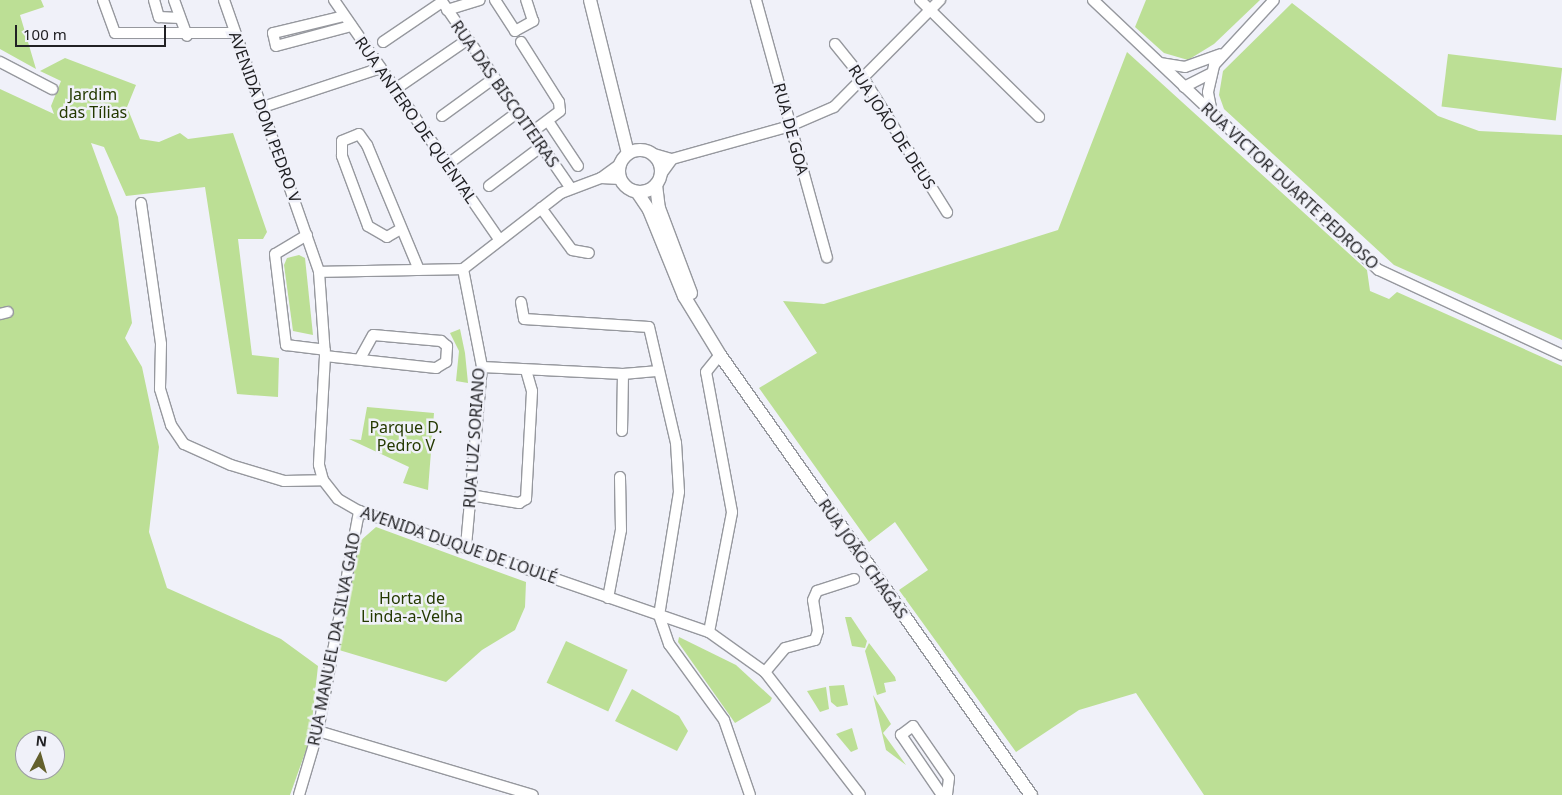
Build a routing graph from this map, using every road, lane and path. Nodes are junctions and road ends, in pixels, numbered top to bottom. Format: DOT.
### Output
graph roads {
  1 [pos="103,0"];
  2 [pos="154,0"];
  3 [pos="174,0"];
  4 [pos="224,0"];
  5 [pos="334,0"];
  6 [pos="480,0"];
  7 [pos="495,0"];
  8 [pos="526,0"];
  9 [pos="590,0"];
  10 [pos="920,0"];
  11 [pos="940,0"];
  12 [pos="1093,0"];
  13 [pos="1274,0"];
  14 [pos="760,2"];
  15 [pos="443,4"];
  16 [pos="930,10"];
  17 [pos="344,16"];
  18 [pos="180,18"];
  19 [pos="351,26"];
  20 [pos="235,33"];
  21 [pos="187,36"];
  22 [pos="467,40"];
  23 [pos="383,42"];
  24 [pos="520,42"];
  25 [pos="835,44"];
  26 [pos="1221,54"];
  27 [pos="0,62"];
  28 [pos="1159,63"];
  29 [pos="1198,64"];
  30 [pos="381,68"];
  31 [pos="1210,74"];
  32 [pos="493,79"];
  33 [pos="865,81"];
  34 [pos="614,84"];
  35 [pos="1184,87"];
  36 [pos="397,88"];
  37 [pos="52,90"];
  38 [pos="263,107"];
  39 [pos="518,112"];
  40 [pos="1212,114"];
  41 [pos="442,116"];
  42 [pos="1039,117"];
  43 [pos="548,121"];
  44 [pos="790,126"];
  45 [pos="532,132"];
  46 [pos="542,146"];
  47 [pos="641,149"];
  48 [pos="628,153"];
  49 [pos="654,154"];
  50 [pos="672,159"];
  51 [pos="448,164"];
  52 [pos="619,165"];
  53 [pos="578,166"];
  54 [pos="662,173"];
  55 [pos="601,178"];
  56 [pos="620,179"];
  57 [pos="656,185"];
  58 [pos="488,186"];
  59 [pos="570,187"];
  60 [pos="637,192"];
  61 [pos="141,203"];
  62 [pos="541,208"];
  63 [pos="947,212"];
  64 [pos="399,230"];
  65 [pos="307,235"];
  66 [pos="499,239"];
  67 [pos="589,253"];
  68 [pos="827,257"];
  69 [pos="463,269"];
  70 [pos="419,270"];
  71 [pos="319,272"];
  72 [pos="521,302"];
  73 [pos="700,319"];
  74 [pos="325,353"];
  75 [pos="720,355"];
  76 [pos="1562,355"];
  77 [pos="360,358"];
  78 [pos="482,367"];
  79 [pos="526,370"];
  80 [pos="659,371"];
  81 [pos="623,374"];
  82 [pos="622,431"];
  83 [pos="620,477"];
  84 [pos="323,480"];
  85 [pos="470,495"];
  86 [pos="359,511"];
  87 [pos="466,548"];
  88 [pos="854,579"];
  89 [pos="608,598"];
  90 [pos="659,616"];
  91 [pos="709,632"];
  92 [pos="765,672"];
  93 [pos="318,731"];
  94 [pos="299,795"];
  95 [pos="533,795"];
  96 [pos="750,795"];
  97 [pos="860,795"];
  98 [pos="942,795"];
  99 [pos="947,795"];
  100 [pos="1031,795"];
  1 -- 21 [label="street"];
  2 -- 18 [label="street"];
  3 -- 18 [label="street"];
  4 -- 20 [label="street, AVENIDA DOM PEDRO V"];
  5 -- 17 [label="street, RUA ANTERO DE QUENTAL"];
  6 -- 15 [label="street"];
  7 -- 8 [label="street"];
  9 -- 34 [label="street"];
  10 -- 16 [label="street"];
  11 -- 16 [label="street"];
  12 -- 28 [label="street, RUA VICTOR DUARTE PEDROSO"];
  13 -- 26 [label="street"];
  14 -- 44 [label="street, RUA DE GOA"];
  15 -- 22 [label="street, RUA DAS BISCOITEIRAS"];
  15 -- 23 [label="street"];
  16 -- 33 [label="street"];
  16 -- 42 [label="street"];
  17 -- 19 [label="street, RUA ANTERO DE QUENTAL"];
  17 -- 19 [label="street"];
  18 -- 21 [label="street"];
  19 -- 30 [label="street, RUA ANTERO DE QUENTAL"];
  20 -- 21 [label="street"];
  20 -- 38 [label="street, AVENIDA DOM PEDRO V"];
  22 -- 32 [label="street, RUA DAS BISCOITEIRAS"];
  22 -- 36 [label="street"];
  24 -- 43 [label="street"];
  25 -- 33 [label="street, RUA JOÃO DE DEUS"];
  26 -- 29 [label="street"];
  26 -- 31 [label="street"];
  27 -- 37 [label="street"];
  28 -- 29 [label="street"];
  28 -- 35 [label="street, RUA VICTOR DUARTE PEDROSO"];
  29 -- 35 [label="street"];
  30 -- 36 [label="street, RUA ANTERO DE QUENTAL"];
  30 -- 38 [label="street"];
  31 -- 35 [label="street"];
  31 -- 40 [label="street"];
  32 -- 39 [label="street, RUA DAS BISCOITEIRAS"];
  32 -- 41 [label="street"];
  33 -- 44 [label="street"];
  33 -- 63 [label="street, RUA JOÃO DE DEUS"];
  34 -- 47 [label="street"];
  34 -- 48 [label="street"];
  35 -- 40 [label="street, RUA VICTOR DUARTE PEDROSO"];
  36 -- 51 [label="street, RUA ANTERO DE QUENTAL"];
  38 -- 65 [label="street, AVENIDA DOM PEDRO V"];
  39 -- 45 [label="street, RUA DAS BISCOITEIRAS"];
  39 -- 51 [label="street"];
  40 -- 76 [label="street, RUA VICTOR DUARTE PEDROSO"];
  43 -- 45 [label="street"];
  43 -- 53 [label="street"];
  44 -- 50 [label="street"];
  44 -- 68 [label="street, RUA DE GOA"];
  45 -- 46 [label="street, RUA DAS BISCOITEIRAS"];
  46 -- 58 [label="street"];
  46 -- 59 [label="street, RUA DAS BISCOITEIRAS"];
  47 -- 48 [label="street"];
  47 -- 49 [label="street"];
  48 -- 52 [label="street"];
  49 -- 50 [label="street"];
  49 -- 54 [label="street"];
  50 -- 54 [label="street"];
  51 -- 66 [label="street, RUA ANTERO DE QUENTAL"];
  52 -- 55 [label="street"];
  52 -- 56 [label="street"];
  54 -- 57 [label="street"];
  55 -- 56 [label="street"];
  55 -- 59 [label="street"];
  56 -- 60 [label="street"];
  57 -- 60 [label="street"];
  57 -- 73 [label="street, RUA JOÃO CHAGAS"];
  59 -- 62 [label="street"];
  60 -- 73 [label="street, RUA JOÃO CHAGAS"];
  61 -- 84 [label="street"];
  62 -- 66 [label="street"];
  62 -- 67 [label="street"];
  64 -- 64 [label="street"];
  64 -- 70 [label="street"];
  65 -- 71 [label="street, AVENIDA DOM PEDRO V"];
  65 -- 74 [label="street"];
  66 -- 69 [label="street"];
  69 -- 70 [label="street"];
  69 -- 78 [label="street, RUA LUZ SORIANO"];
  70 -- 71 [label="street"];
  71 -- 74 [label="street, AVENIDA DOM PEDRO V"];
  72 -- 80 [label="street"];
  73 -- 75 [label="street, RUA JOÃO CHAGAS"];
  74 -- 77 [label="street"];
  74 -- 84 [label="street, AVENIDA DOM PEDRO V"];
  75 -- 91 [label="street"];
  75 -- 100 [label="street, RUA JOÃO CHAGAS"];
  77 -- 77 [label="street"];
  78 -- 79 [label="street"];
  78 -- 85 [label="street, RUA LUZ SORIANO"];
  79 -- 81 [label="street"];
  79 -- 85 [label="street"];
  80 -- 81 [label="street"];
  80 -- 90 [label="street"];
  81 -- 82 [label="street"];
  83 -- 89 [label="street"];
  84 -- 86 [label="street, AVENIDA DUQUE DE LOULÉ"];
  85 -- 87 [label="street, RUA LUZ SORIANO"];
  86 -- 87 [label="street, AVENIDA DUQUE DE LOULÉ"];
  86 -- 93 [label="street, RUA MANUEL DA SILVA GAIO"];
  87 -- 89 [label="street, AVENIDA DUQUE DE LOULÉ"];
  88 -- 92 [label="street"];
  89 -- 90 [label="street, AVENIDA DUQUE DE LOULÉ"];
  90 -- 91 [label="street, AVENIDA DUQUE DE LOULÉ"];
  90 -- 96 [label="street"];
  91 -- 92 [label="street, AVENIDA DUQUE DE LOULÉ"];
  92 -- 97 [label="street, AVENIDA DUQUE DE LOULÉ"];
  93 -- 94 [label="street, RUA MANUEL DA SILVA GAIO"];
  93 -- 95 [label="street"];
  98 -- 99 [label="street"];
}
